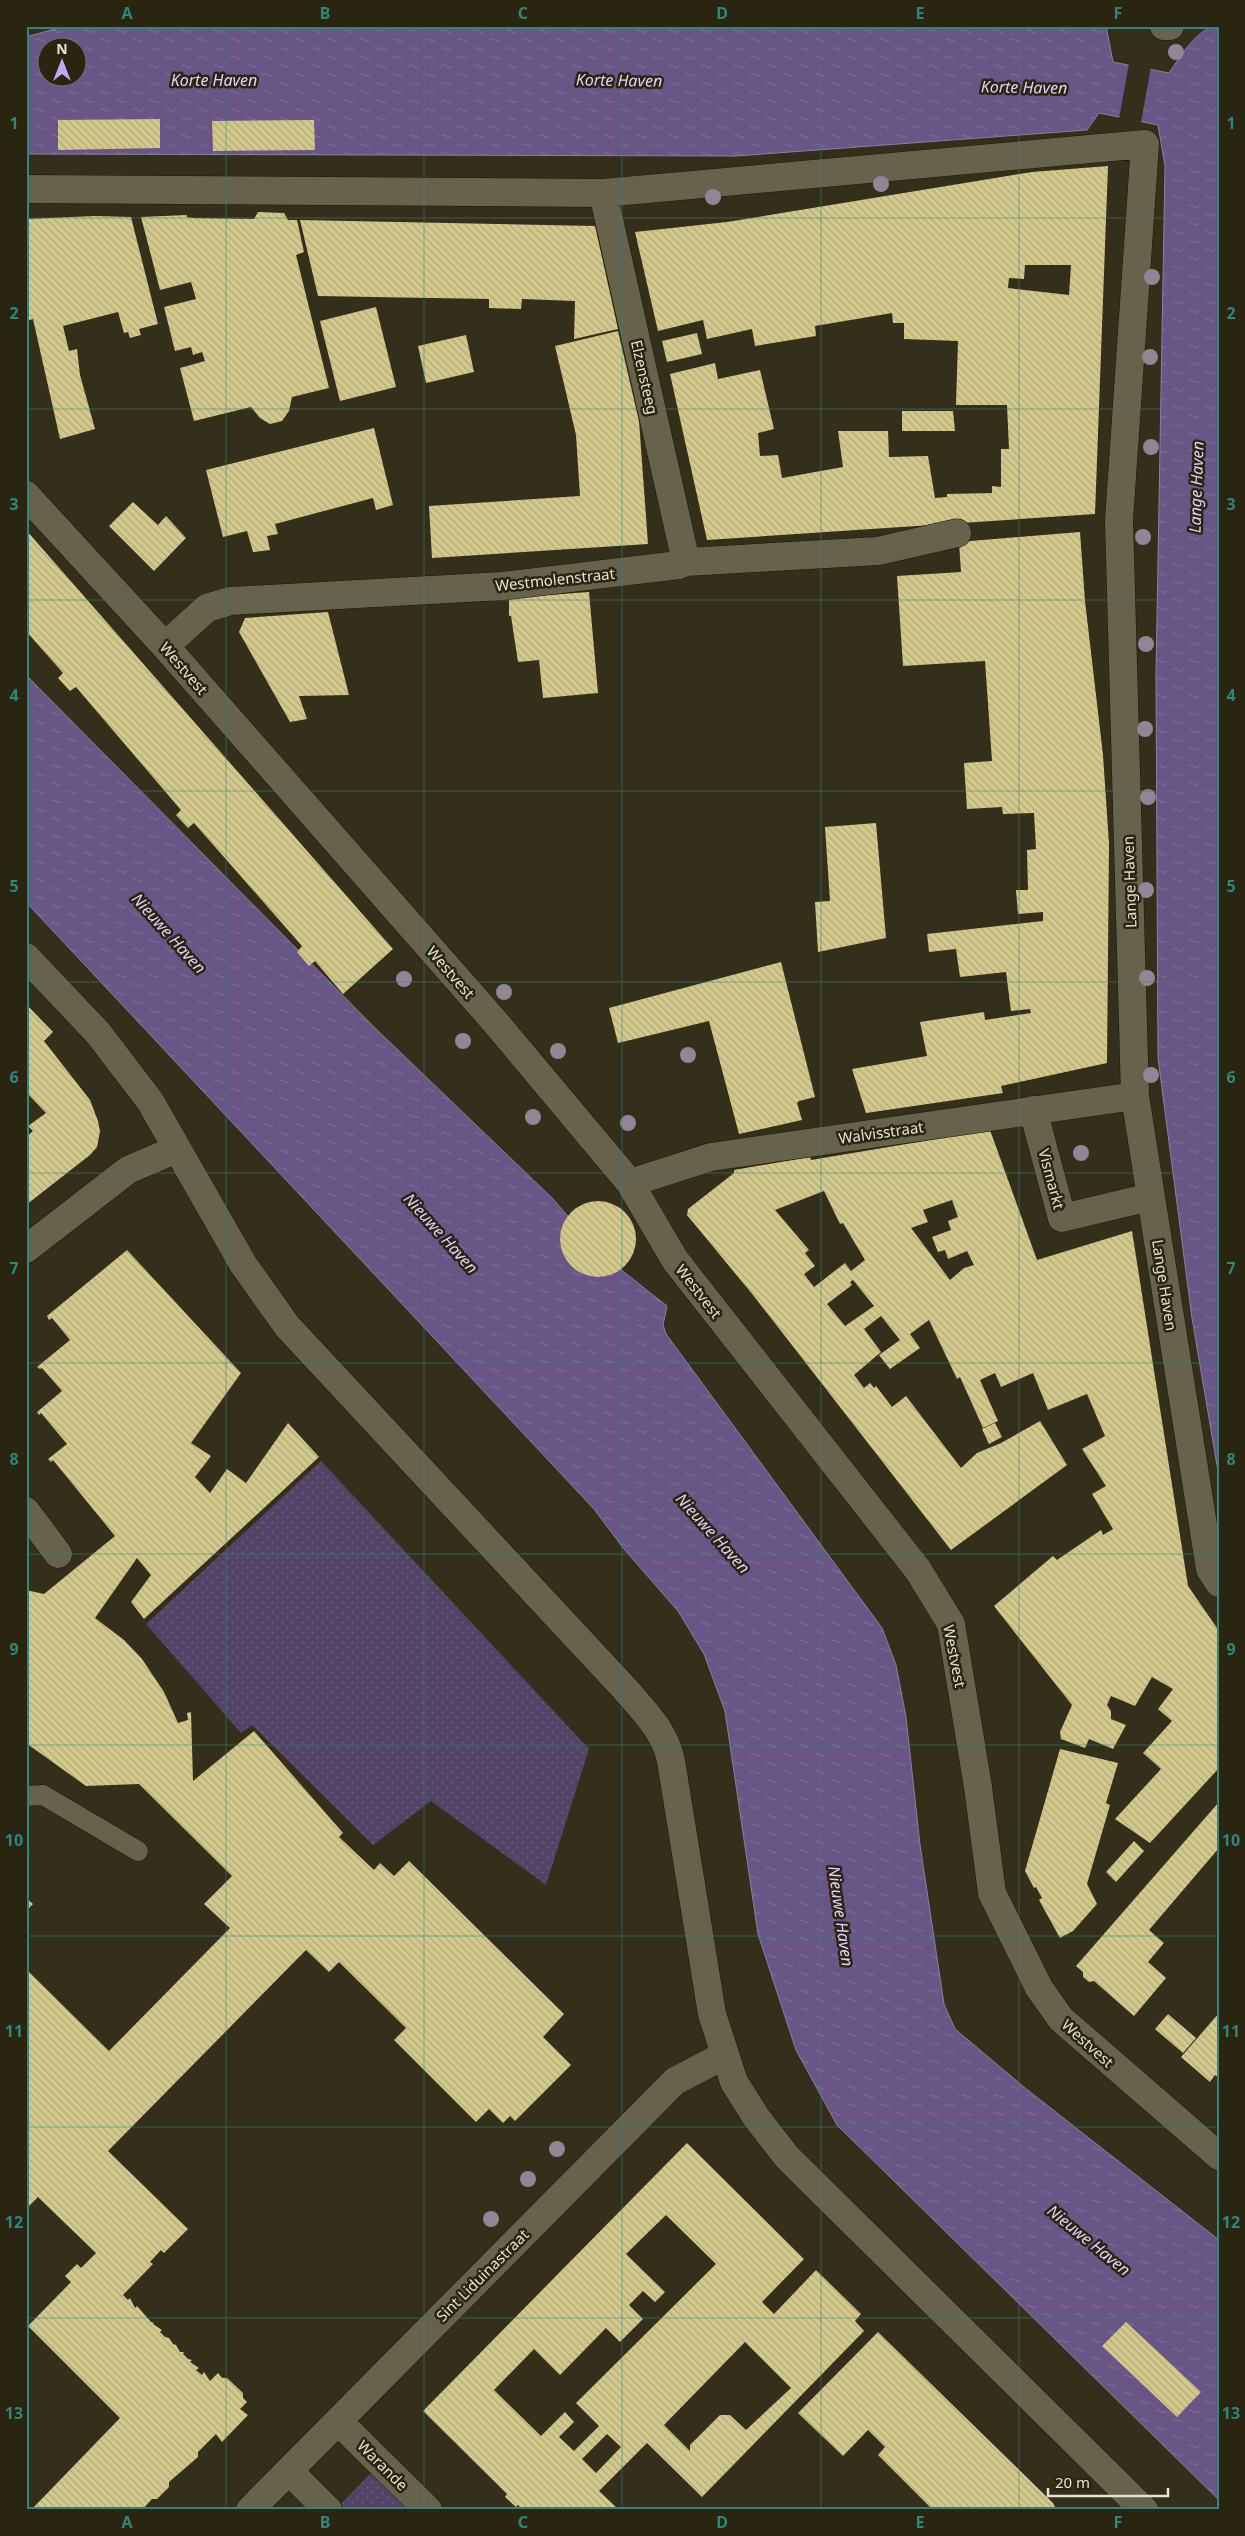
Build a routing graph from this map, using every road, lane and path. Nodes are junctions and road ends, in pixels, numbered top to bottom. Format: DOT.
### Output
graph roads {
  1 [pos="26,190"];
  2 [pos="603,193"];
  3 [pos="26,495"];
  4 [pos="958,533"];
  5 [pos="686,562"];
  6 [pos="164,646"];
  7 [pos="26,957"];
  8 [pos="1135,1096"];
  9 [pos="1033,1110"];
  10 [pos="177,1148"];
  11 [pos="630,1183"];
  12 [pos="1150,1197"];
  13 [pos="26,1249"];
  14 [pos="26,1511"];
  15 [pos="58,1554"];
  16 [pos="1219,1583"];
  17 [pos="26,1796"];
  18 [pos="138,1850"];
  19 [pos="725,2056"];
  20 [pos="1219,2156"];
  21 [pos="338,2421"];
  22 [pos="289,2471"];
  23 [pos="250,2510"];
  24 [pos="328,2510"];
  25 [pos="428,2510"];
  26 [pos="1144,2510"];
  1 -- 2 [label="street"];
  2 -- 5 [label="street, Elzensteeg"];
  2 -- 8 [label="street, Lange Haven"];
  3 -- 6 [label="street, Westvest"];
  4 -- 5 [label="street, Westmolenstraat"];
  5 -- 6 [label="street, Westmolenstraat"];
  6 -- 11 [label="street, Westvest"];
  7 -- 10 [label="street"];
  8 -- 9 [label="street, Walvisstraat"];
  8 -- 12 [label="street, Lange Haven"];
  9 -- 11 [label="street, Walvisstraat"];
  9 -- 12 [label="street, Vismarkt"];
  10 -- 13 [label="street"];
  10 -- 19 [label="street"];
  11 -- 20 [label="street, Westvest"];
  12 -- 16 [label="street, Lange Haven"];
  14 -- 15 [label="street"];
  17 -- 18 [label="lane"];
  19 -- 21 [label="street, Sint Liduinastraat"];
  19 -- 26 [label="street"];
  21 -- 22 [label="street, Sint Liduinastraat"];
  21 -- 25 [label="street, Warande"];
  22 -- 23 [label="street, Sint Liduinastraat"];
  22 -- 24 [label="street"];
}
